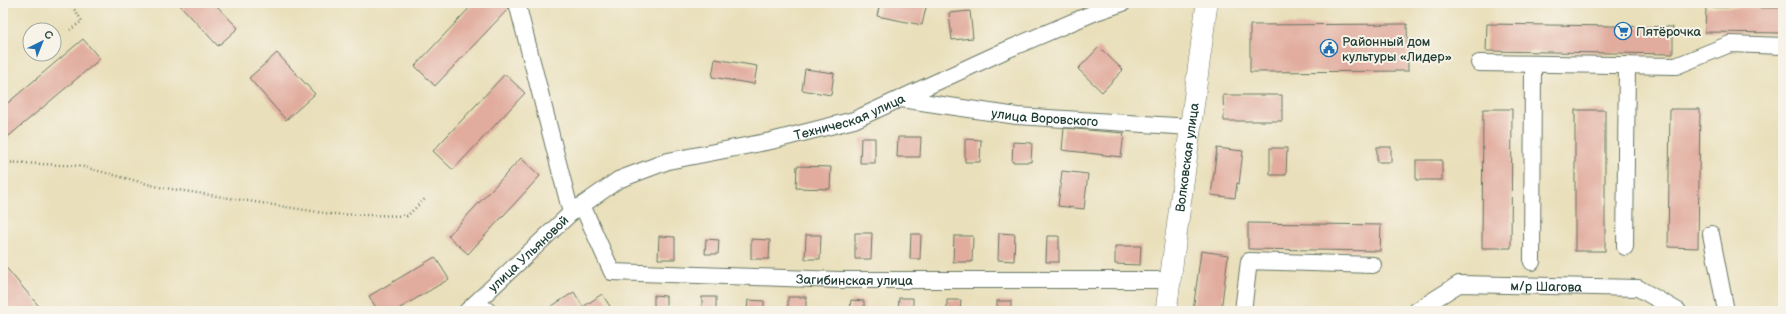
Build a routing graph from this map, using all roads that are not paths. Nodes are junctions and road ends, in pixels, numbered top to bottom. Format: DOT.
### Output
graph roads {
  1 [pos="517,3"];
  2 [pos="1123,3"];
  3 [pos="1207,3"];
  4 [pos="1783,46"];
  5 [pos="1479,63"];
  6 [pos="1533,64"];
  7 [pos="1627,65"];
  8 [pos="901,99"];
  9 [pos="1191,127"];
  10 [pos="576,209"];
  11 [pos="1711,234"];
  12 [pos="1625,247"];
  13 [pos="1532,262"];
  14 [pos="1373,265"];
  15 [pos="1170,280"];
  16 [pos="477,308"];
  17 [pos="1166,311"];
  18 [pos="1243,311"];
  19 [pos="1416,311"];
  20 [pos="1678,311"];
  21 [pos="1726,311"];
  1 -- 10 [label="street"];
  2 -- 8 [label="street, Техническая улица"];
  3 -- 9 [label="main road, Волковская улица"];
  4 -- 7 [label="street"];
  5 -- 6 [label="street"];
  6 -- 7 [label="street"];
  6 -- 13 [label="street"];
  7 -- 12 [label="street"];
  8 -- 9 [label="street, улица Воровского"];
  8 -- 10 [label="street, Техническая улица"];
  9 -- 15 [label="main road, Волковская улица"];
  10 -- 15 [label="street, Загибинская улица"];
  10 -- 16 [label="street, улица Ульяновой"];
  11 -- 21 [label="street"];
  14 -- 18 [label="street"];
  15 -- 17 [label="main road, Волковская улица"];
  19 -- 20 [label="street, м/р Шагова"];
}
